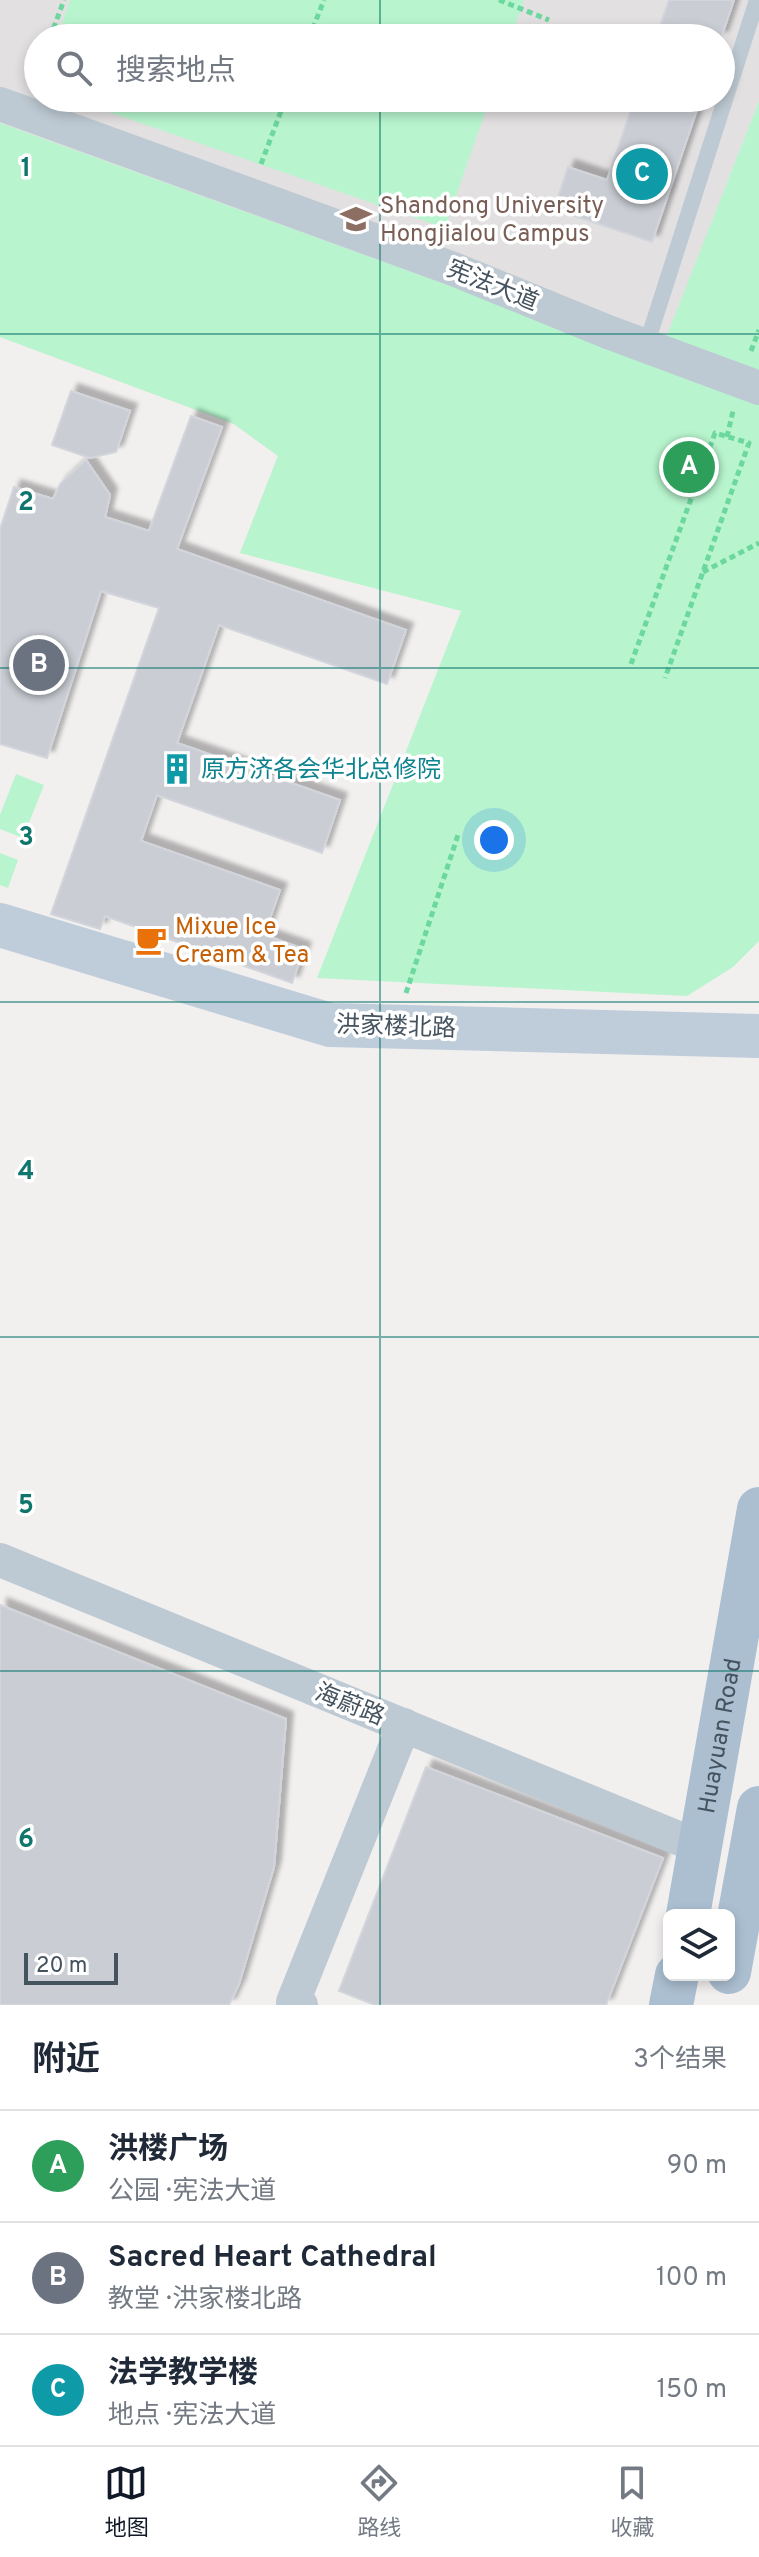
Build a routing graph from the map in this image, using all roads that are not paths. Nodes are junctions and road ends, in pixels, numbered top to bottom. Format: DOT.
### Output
graph roads {
  1 [pos="757,0"];
  2 [pos="735,69"];
  3 [pos="0,104"];
  4 [pos="721,112"];
  5 [pos="646,346"];
  6 [pos="759,388"];
  7 [pos="0,925"];
  8 [pos="759,1036"];
  9 [pos="759,1509"];
  10 [pos="0,1560"];
  11 [pos="404,1725"];
  12 [pos="759,1808"];
  13 [pos="700,1847"];
  14 [pos="689,1909"];
  15 [pos="735,1940"];
  16 [pos="676,1981"];
  17 [pos="728,1981"];
  18 [pos="301,2005"];
  19 [pos="671,2005"];
  20 [pos="723,2005"];
  1 -- 2 [label="lane"];
  3 -- 5 [label="street, 宪法大道"];
  4 -- 5 [label="lane"];
  5 -- 6 [label="street, 宪法大道"];
  7 -- 8 [label="street, 洪家楼北路"];
  9 -- 13 [label="main road, Huayuan Road"];
  10 -- 11 [label="street, 海蔚路"];
  11 -- 13 [label="street, 海蔚路"];
  11 -- 18 [label="street"];
  12 -- 15 [label="main road"];
  13 -- 14 [label="main road, Huayuan Road"];
  16 -- 19 [label="main road"];
  17 -- 20 [label="main road"];
}
